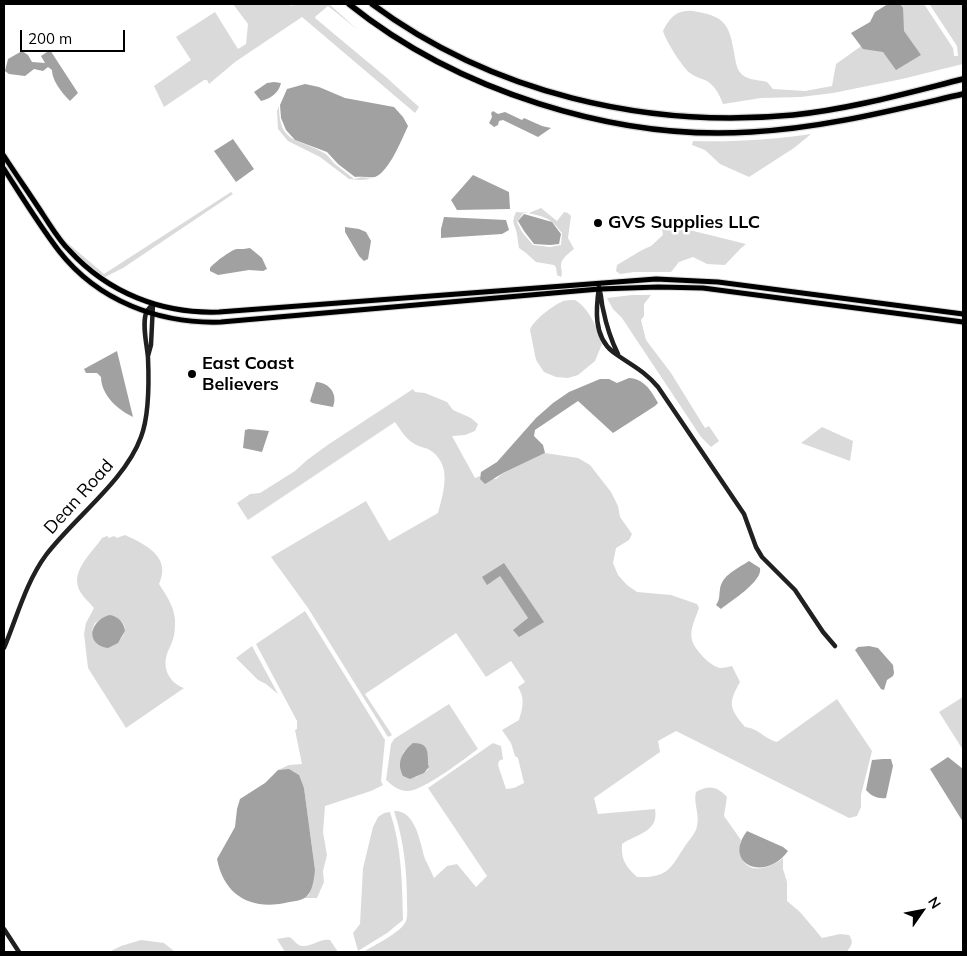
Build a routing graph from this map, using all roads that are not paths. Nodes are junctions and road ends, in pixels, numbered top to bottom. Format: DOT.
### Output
graph roads {
  1 [pos="349,4"];
  2 [pos="372,4"];
  3 [pos="963,80"];
  4 [pos="963,94"];
  5 [pos="4,156"];
  6 [pos="4,169"];
  7 [pos="44,229"];
  8 [pos="60,239"];
  9 [pos="52,241"];
  10 [pos="68,250"];
  11 [pos="600,283"];
  12 [pos="599,289"];
  13 [pos="153,304"];
  14 [pos="281,308"];
  15 [pos="146,312"];
  16 [pos="947,312"];
  17 [pos="152,314"];
  18 [pos="963,315"];
  19 [pos="265,318"];
  20 [pos="937,318"];
  21 [pos="953,320"];
  22 [pos="963,322"];
  23 [pos="618,354"];
  24 [pos="148,358"];
  25 [pos="835,646"];
  26 [pos="4,648"];
  27 [pos="4,929"];
  28 [pos="19,952"];
  1 -- 4 [label="highway"];
  2 -- 3 [label="highway"];
  5 -- 8 [label="main road"];
  6 -- 7 [label="main road"];
  7 -- 8 [label="main road"];
  7 -- 9 [label="main road"];
  8 -- 10 [label="main road"];
  9 -- 10 [label="main road"];
  9 -- 15 [label="main road"];
  10 -- 13 [label="main road"];
  11 -- 12 [label="street"];
  11 -- 14 [label="main road"];
  11 -- 16 [label="main road"];
  12 -- 19 [label="main road"];
  12 -- 20 [label="main road"];
  12 -- 23 [label="street"];
  12 -- 23 [label="street"];
  13 -- 14 [label="main road"];
  13 -- 15 [label="street"];
  13 -- 17 [label="street, Dean Road"];
  14 -- 19 [label="main road"];
  15 -- 17 [label="main road"];
  15 -- 24 [label="street, Dean Road"];
  16 -- 18 [label="main road"];
  16 -- 20 [label="main road"];
  17 -- 19 [label="main road"];
  17 -- 24 [label="street, Dean Road"];
  18 -- 21 [label="main road"];
  20 -- 21 [label="main road"];
  21 -- 22 [label="main road"];
  23 -- 25 [label="street"];
  24 -- 26 [label="street, Dean Road"];
  27 -- 28 [label="street"];
}
